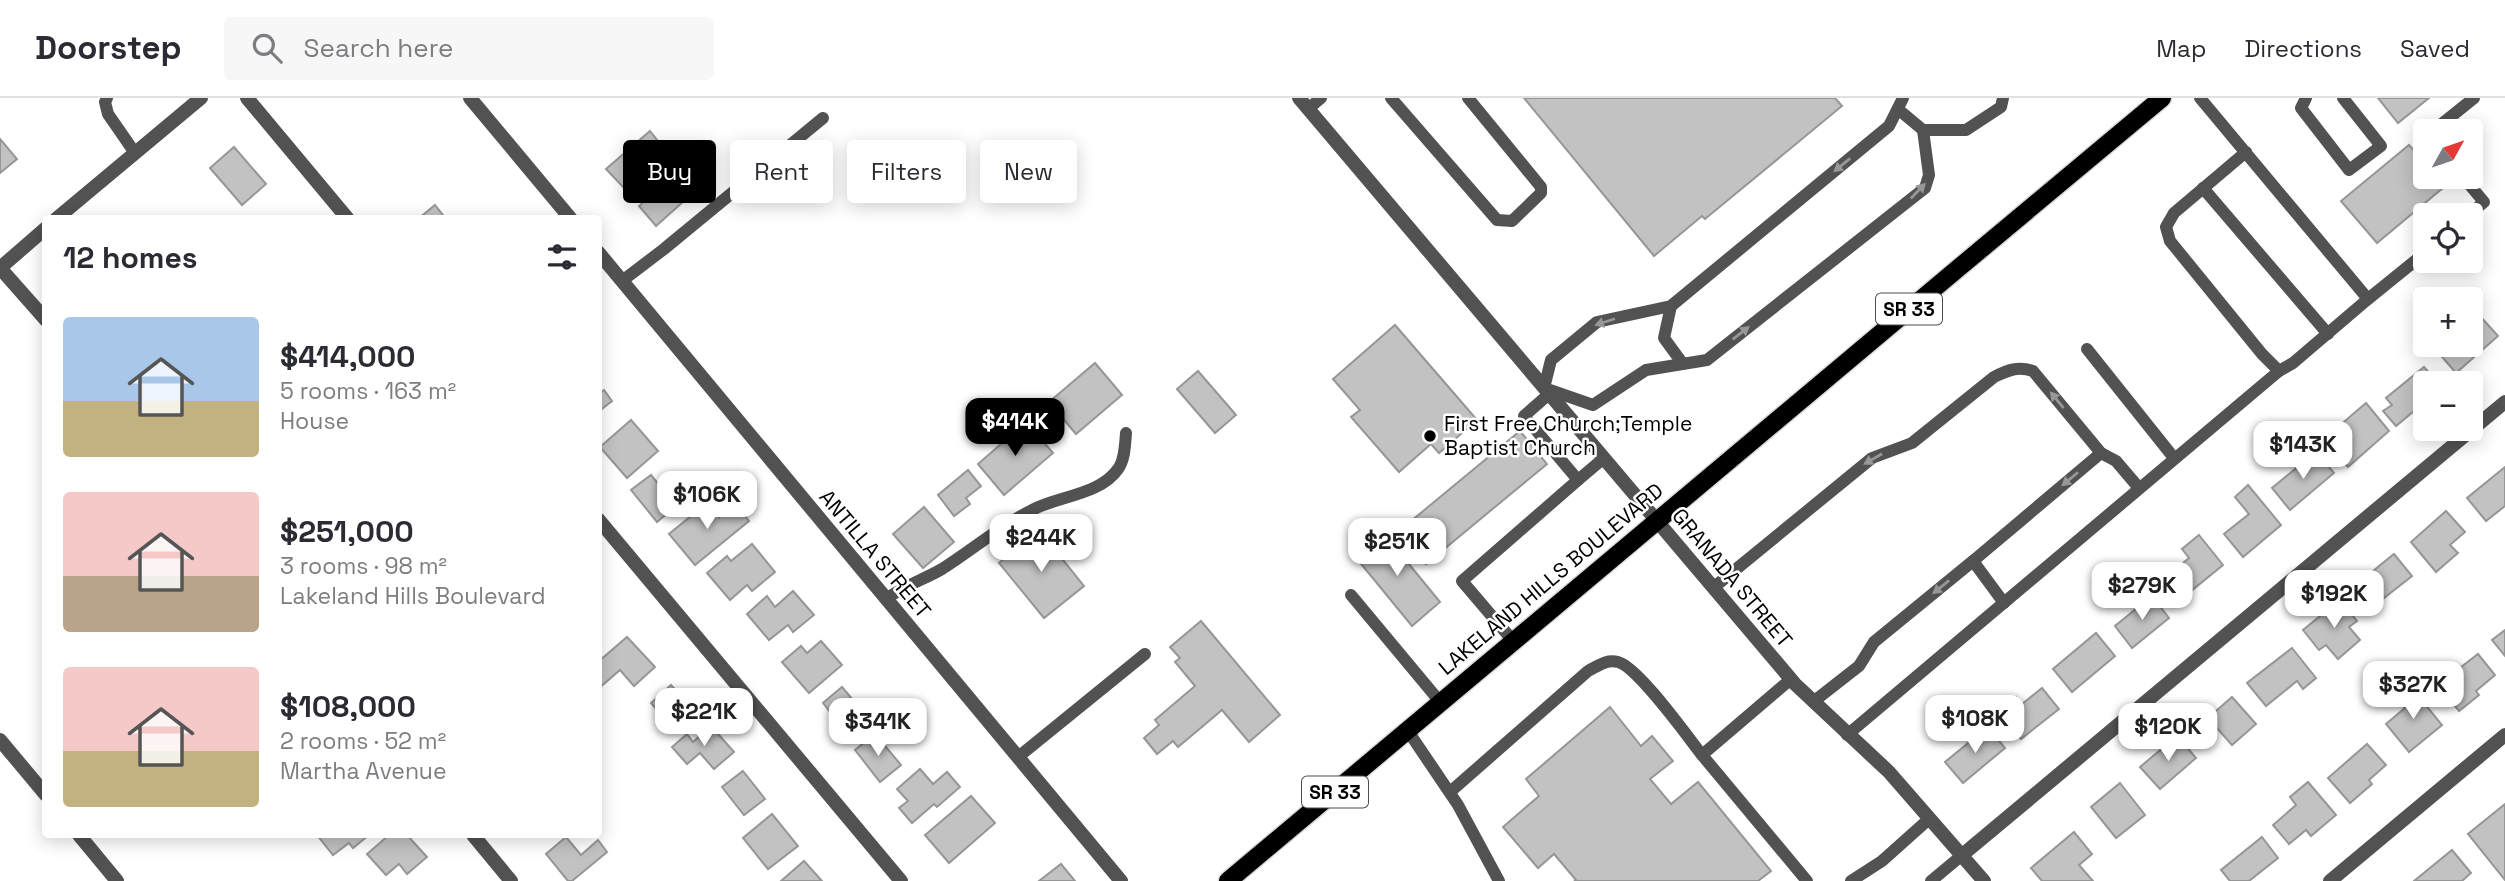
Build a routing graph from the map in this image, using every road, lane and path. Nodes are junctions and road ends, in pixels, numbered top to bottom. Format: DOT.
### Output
graph roads {
  1 [pos="201,98"];
  2 [pos="247,98"];
  3 [pos="470,98"];
  4 [pos="1321,98"];
  5 [pos="1391,98"];
  6 [pos="1468,98"];
  7 [pos="2003,98"];
  8 [pos="2162,98"];
  9 [pos="2200,98"];
  10 [pos="2306,98"];
  11 [pos="2343,98"];
  12 [pos="2474,98"];
  13 [pos="104,99"];
  14 [pos="1304,103"];
  15 [pos="1901,104"];
  16 [pos="823,118"];
  17 [pos="2448,119"];
  18 [pos="1923,130"];
  19 [pos="2246,152"];
  20 [pos="135,153"];
  21 [pos="2203,188"];
  22 [pos="2473,189"];
  23 [pos="2483,203"];
  24 [pos="61,215"];
  25 [pos="345,215"];
  26 [pos="568,215"];
  27 [pos="42,231"];
  28 [pos="602,257"];
  29 [pos="2413,262"];
  30 [pos="0,268"];
  31 [pos="622,281"];
  32 [pos="2368,299"];
  33 [pos="1671,306"];
  34 [pos="42,315"];
  35 [pos="2328,334"];
  36 [pos="2087,349"];
  37 [pos="1683,364"];
  38 [pos="2279,371"];
  39 [pos="1547,391"];
  40 [pos="2505,402"];
  41 [pos="1126,433"];
  42 [pos="2101,453"];
  43 [pos="1604,458"];
  44 [pos="2174,458"];
  45 [pos="1578,480"];
  46 [pos="2139,488"];
  47 [pos="1656,520"];
  48 [pos="602,524"];
  49 [pos="1973,561"];
  50 [pos="1713,588"];
  51 [pos="1351,595"];
  52 [pos="886,599"];
  53 [pos="2004,603"];
  54 [pos="1514,642"];
  55 [pos="1145,653"];
  56 [pos="1791,680"];
  57 [pos="1813,702"];
  58 [pos="1441,703"];
  59 [pos="1408,731"];
  60 [pos="1847,735"];
  61 [pos="2505,735"];
  62 [pos="0,740"];
  63 [pos="1702,755"];
  64 [pos="1018,757"];
  65 [pos="42,790"];
  66 [pos="1450,792"];
  67 [pos="1929,819"];
  68 [pos="81,838"];
  69 [pos="475,838"];
  70 [pos="1961,856"];
  71 [pos="117,881"];
  72 [pos="511,881"];
  73 [pos="900,881"];
  74 [pos="1121,881"];
  75 [pos="1228,881"];
  76 [pos="1499,881"];
  77 [pos="1807,881"];
  78 [pos="1851,881"];
  79 [pos="1931,881"];
  80 [pos="1984,881"];
  81 [pos="2330,881"];
  1 -- 20 [label="street"];
  2 -- 25 [label="street"];
  3 -- 26 [label="street"];
  4 -- 14 [label="lane"];
  5 -- 6 [label="lane"];
  7 -- 18 [label="lane"];
  8 -- 47 [label="main road, LAKELAND HILLS BOULEVARD / SR 33"];
  9 -- 19 [label="lane"];
  10 -- 11 [label="lane"];
  12 -- 17 [label="lane"];
  13 -- 20 [label="lane"];
  14 -- 39 [label="street, GRANADA STREET"];
  15 -- 18 [label="lane"];
  15 -- 33 [label="lane, one-way"];
  16 -- 31 [label="lane"];
  37 -- 18 [label="lane, one-way"];
  19 -- 21 [label="lane"];
  19 -- 32 [label="lane"];
  20 -- 24 [label="street"];
  21 -- 35 [label="lane"];
  21 -- 38 [label="lane"];
  22 -- 23 [label="lane"];
  27 -- 30 [label="street"];
  28 -- 31 [label="street, ANTILLA STREET"];
  29 -- 32 [label="lane"];
  30 -- 34 [label="street"];
  31 -- 52 [label="street, ANTILLA STREET"];
  32 -- 35 [label="lane"];
  33 -- 37 [label="lane"];
  33 -- 39 [label="lane, one-way"];
  35 -- 38 [label="lane"];
  36 -- 44 [label="lane"];
  37 -- 39 [label="lane"];
  38 -- 44 [label="lane"];
  39 -- 43 [label="street, GRANADA STREET"];
  39 -- 45 [label="lane"];
  40 -- 70 [label="street"];
  41 -- 52 [label="lane"];
  42 -- 46 [label="lane"];
  42 -- 49 [label="lane, one-way"];
  42 -- 50 [label="lane, one-way"];
  43 -- 45 [label="lane"];
  43 -- 47 [label="street, GRANADA STREET"];
  44 -- 46 [label="lane"];
  45 -- 54 [label="lane"];
  46 -- 53 [label="lane"];
  47 -- 50 [label="street, GRANADA STREET"];
  47 -- 54 [label="main road, LAKELAND HILLS BOULEVARD / SR 33"];
  48 -- 73 [label="street"];
  49 -- 53 [label="lane"];
  49 -- 57 [label="lane, one-way"];
  50 -- 56 [label="street, GRANADA STREET"];
  51 -- 58 [label="lane"];
  52 -- 64 [label="street, ANTILLA STREET"];
  53 -- 60 [label="lane"];
  54 -- 58 [label="main road, LAKELAND HILLS BOULEVARD / SR 33"];
  55 -- 64 [label="lane"];
  56 -- 57 [label="street, GRANADA STREET"];
  56 -- 63 [label="lane"];
  57 -- 60 [label="street, GRANADA STREET"];
  58 -- 59 [label="main road, LAKELAND HILLS BOULEVARD / SR 33"];
  59 -- 66 [label="lane"];
  59 -- 75 [label="main road, LAKELAND HILLS BOULEVARD / SR 33"];
  60 -- 67 [label="street, GRANADA STREET"];
  61 -- 81 [label="street"];
  62 -- 65 [label="street"];
  63 -- 66 [label="lane"];
  63 -- 77 [label="lane"];
  64 -- 74 [label="street, ANTILLA STREET"];
  66 -- 76 [label="lane"];
  67 -- 70 [label="street, GRANADA STREET"];
  67 -- 78 [label="lane"];
  68 -- 71 [label="street"];
  69 -- 72 [label="street"];
  70 -- 79 [label="lane"];
  70 -- 80 [label="street, GRANADA STREET"];
}
